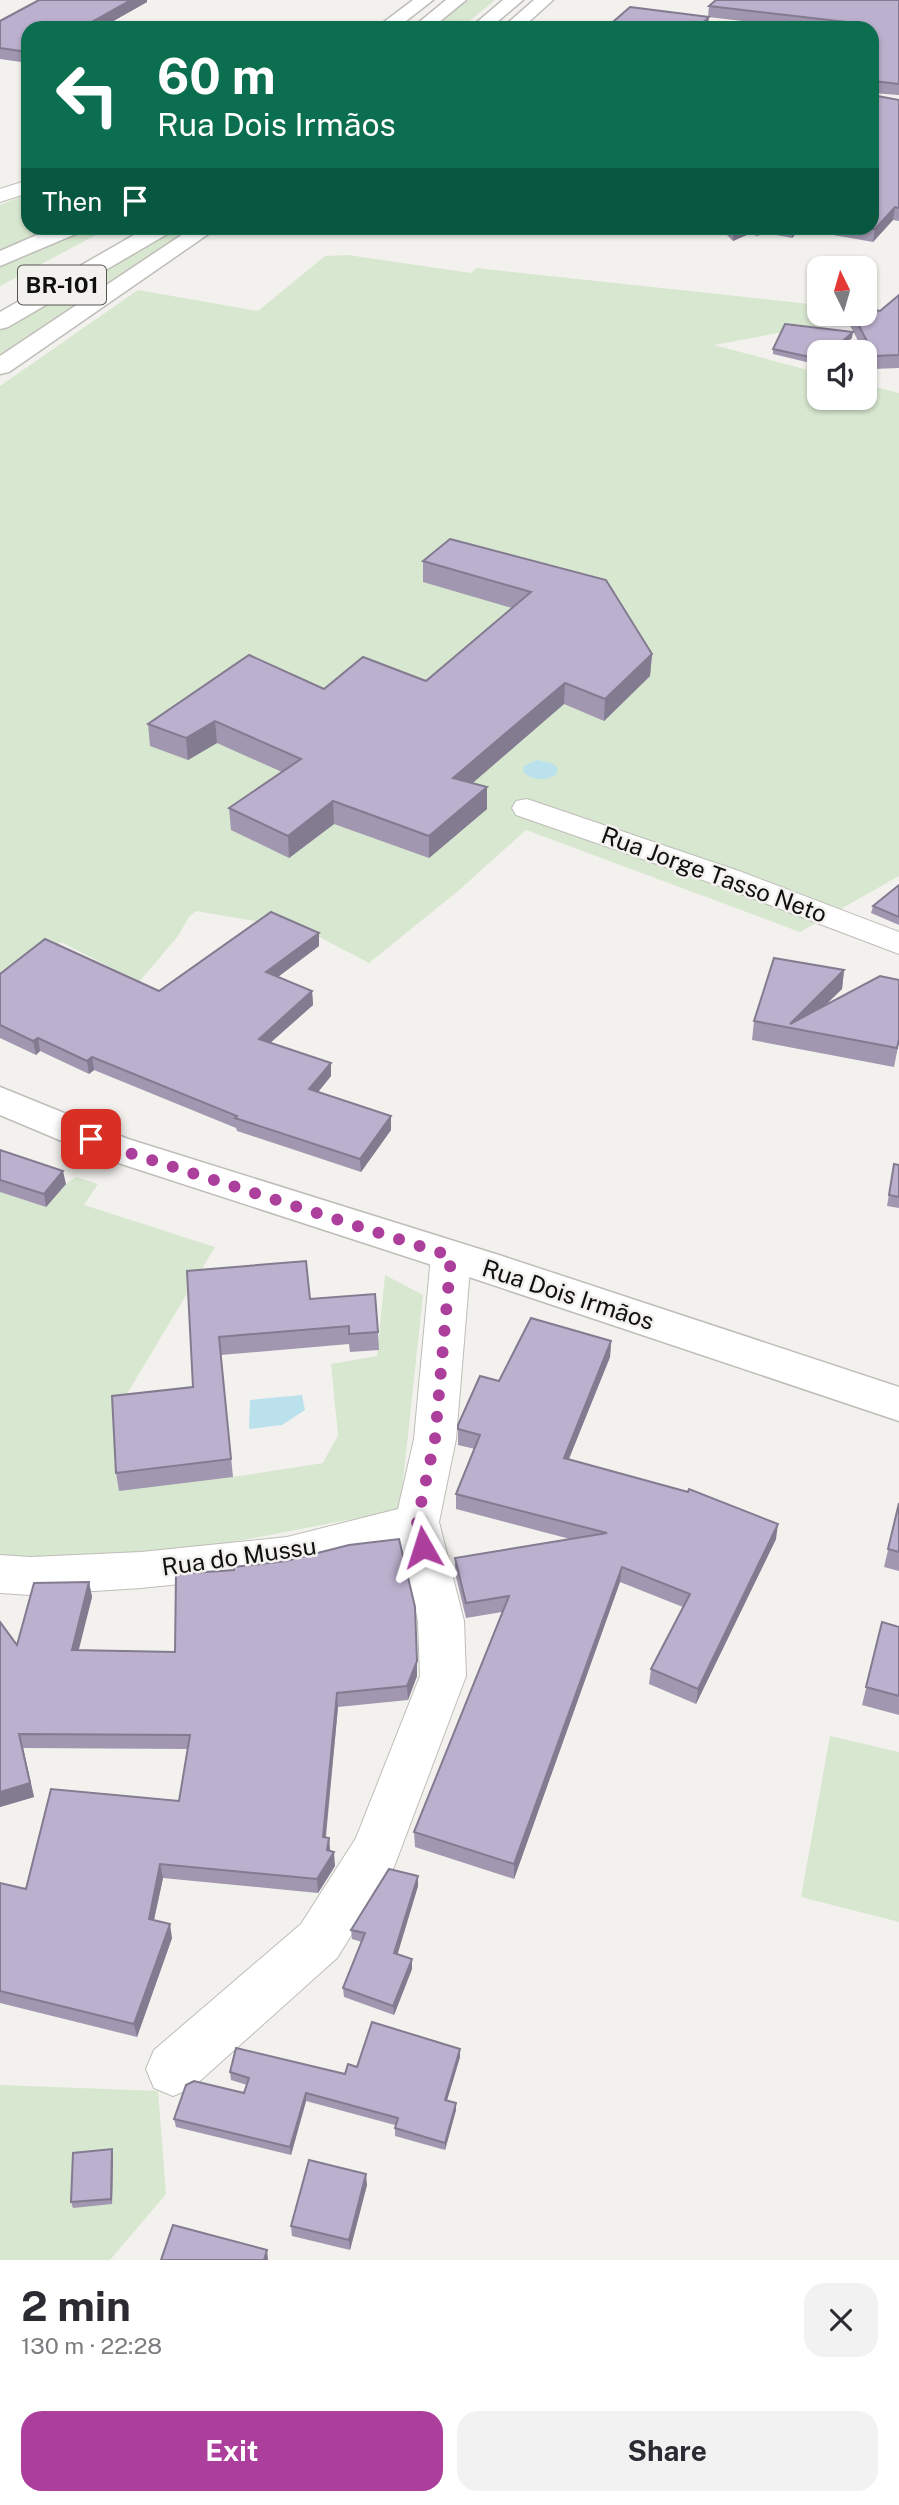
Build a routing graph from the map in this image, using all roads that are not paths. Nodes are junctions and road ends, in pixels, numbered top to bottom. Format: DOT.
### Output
graph roads {
  1 [pos="424,0"];
  2 [pos="457,0"];
  3 [pos="514,0"];
  4 [pos="544,0"];
  5 [pos="394,21"];
  6 [pos="430,21"];
  7 [pos="488,21"];
  8 [pos="519,21"];
  9 [pos="0,176"];
  10 [pos="21,183"];
  11 [pos="21,188"];
  12 [pos="0,196"];
  13 [pos="54,235"];
  14 [pos="114,235"];
  15 [pos="149,235"];
  16 [pos="196,235"];
  17 [pos="0,259"];
  18 [pos="34,277"];
  19 [pos="0,322"];
  20 [pos="0,367"];
  21 [pos="527,808"];
  22 [pos="899,944"];
  23 [pos="0,1100"];
  24 [pos="451,1256"];
  25 [pos="899,1404"];
  26 [pos="417,1522"];
  27 [pos="0,1574"];
  28 [pos="173,2068"];
  1 -- 5 [label="main road"];
  2 -- 6 [label="main road"];
  3 -- 7 [label="main road"];
  4 -- 8 [label="main road"];
  9 -- 10 [label="street"];
  11 -- 12 [label="street"];
  13 -- 17 [label="main road"];
  14 -- 18 [label="main road, BR-101"];
  15 -- 19 [label="main road, BR-101"];
  16 -- 20 [label="main road"];
  21 -- 22 [label="street, Rua Jorge Tasso Neto"];
  23 -- 24 [label="main road, Rua Dois Irmãos"];
  24 -- 25 [label="main road, Rua Dois Irmãos"];
  24 -- 26 [label="street"];
  26 -- 27 [label="street, Rua do Mussu"];
  26 -- 28 [label="street"];
}
